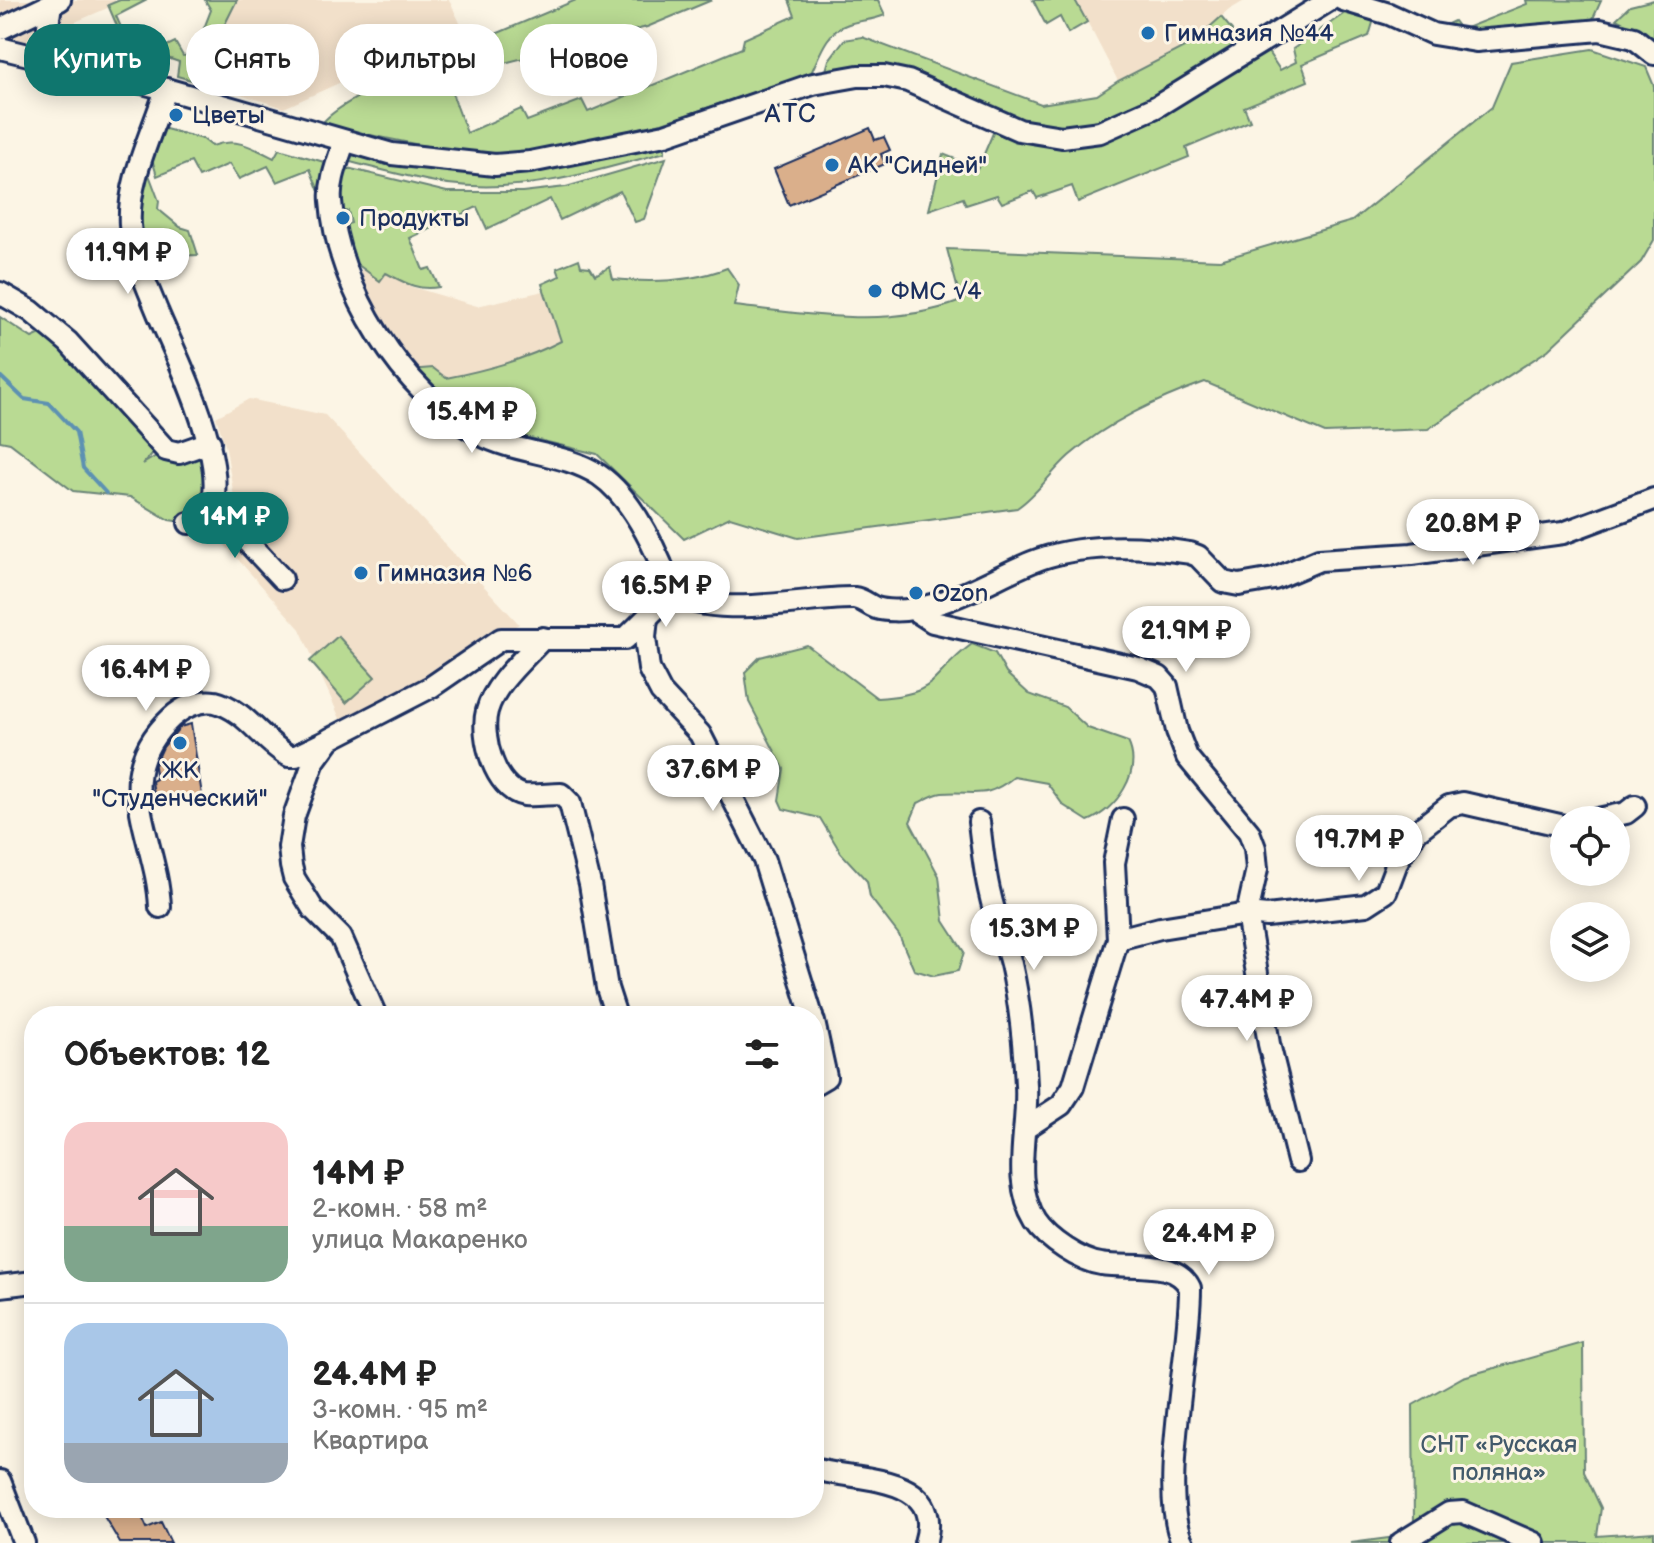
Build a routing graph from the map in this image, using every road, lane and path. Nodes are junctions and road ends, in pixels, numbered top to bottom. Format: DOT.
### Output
graph roads {
  1 [pos="1330,0"];
  2 [pos="1343,0"];
  3 [pos="56,2"];
  4 [pos="49,24"];
  5 [pos="0,29"];
  6 [pos="0,48"];
  7 [pos="24,54"];
  8 [pos="1654,54"];
  9 [pos="170,90"];
  10 [pos="163,96"];
  11 [pos="344,142"];
  12 [pos="0,293"];
  13 [pos="210,442"];
  14 [pos="1654,499"];
  15 [pos="210,508"];
  16 [pos="189,523"];
  17 [pos="282,579"];
  18 [pos="673,592"];
  19 [pos="913,609"];
  20 [pos="647,618"];
  21 [pos="543,638"];
  22 [pos="330,739"];
  23 [pos="1635,806"];
  24 [pos="1630,810"];
  25 [pos="1123,819"];
  26 [pos="979,822"];
  27 [pos="1550,823"];
  28 [pos="160,907"];
  29 [pos="1247,914"];
  30 [pos="1118,939"];
  31 [pos="372,1006"];
  32 [pos="613,1006"];
  33 [pos="809,1006"];
  34 [pos="1026,1128"];
  35 [pos="1298,1161"];
  36 [pos="24,1283"];
  37 [pos="0,1286"];
  38 [pos="824,1470"];
  39 [pos="0,1481"];
  40 [pos="24,1543"];
  41 [pos="925,1543"];
  42 [pos="1183,1543"];
  43 [pos="1401,1543"];
  44 [pos="1534,1543"];
  1 -- 11 [label="street"];
  2 -- 8 [label="street"];
  3 -- 4 [label="street"];
  3 -- 5 [label="street"];
  6 -- 7 [label="street"];
  9 -- 11 [label="street"];
  10 -- 13 [label="street"];
  11 -- 18 [label="street"];
  12 -- 13 [label="street"];
  13 -- 15 [label="street"];
  14 -- 19 [label="street"];
  15 -- 16 [label="street"];
  15 -- 17 [label="street"];
  18 -- 19 [label="street"];
  18 -- 20 [label="street"];
  19 -- 29 [label="street"];
  20 -- 21 [label="street"];
  20 -- 33 [label="street"];
  21 -- 22 [label="street"];
  21 -- 32 [label="street"];
  22 -- 28 [label="street"];
  22 -- 31 [label="street"];
  23 -- 24 [label="street"];
  25 -- 30 [label="street"];
  26 -- 34 [label="street"];
  27 -- 29 [label="street"];
  29 -- 30 [label="street"];
  29 -- 35 [label="street"];
  30 -- 34 [label="street"];
  34 -- 42 [label="street"];
  36 -- 37 [label="street"];
  38 -- 41 [label="street"];
  39 -- 40 [label="street"];
  43 -- 44 [label="street"];
}
